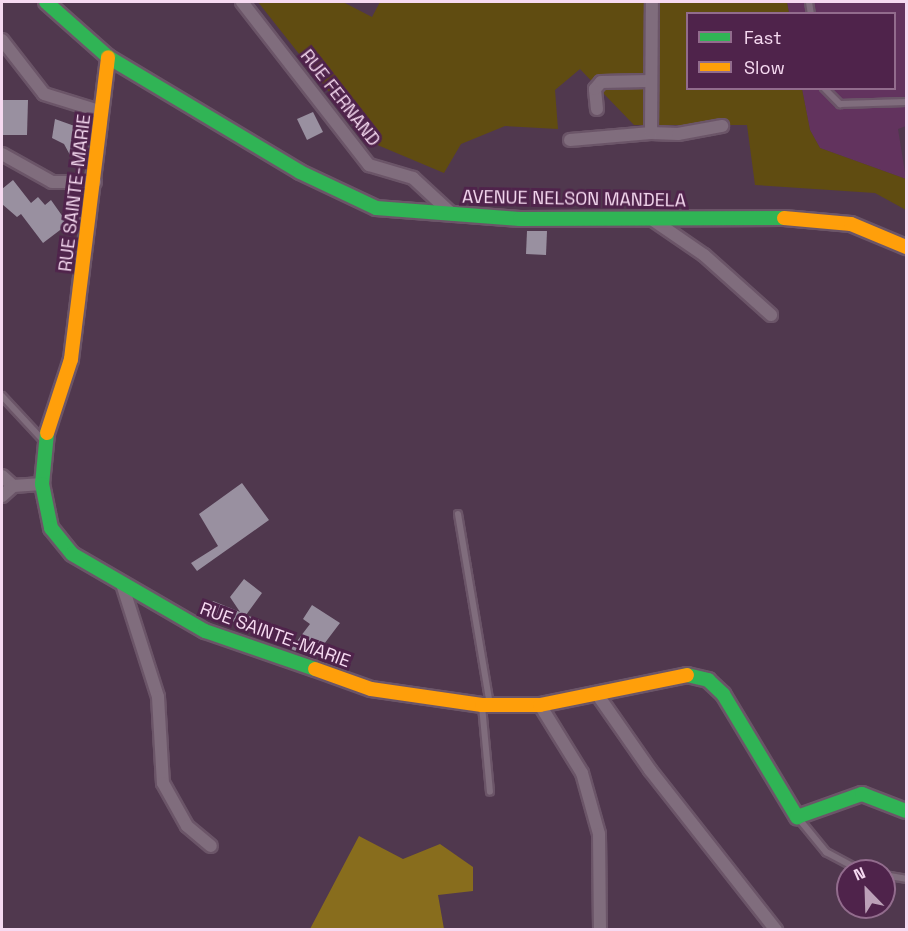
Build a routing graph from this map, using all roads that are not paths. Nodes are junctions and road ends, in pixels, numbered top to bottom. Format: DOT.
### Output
graph roads {
  1 [pos="46,2"];
  2 [pos="652,2"];
  3 [pos="245,3"];
  4 [pos="2,40"];
  5 [pos="108,57"];
  6 [pos="649,81"];
  7 [pos="826,90"];
  8 [pos="906,102"];
  9 [pos="597,109"];
  10 [pos="102,112"];
  11 [pos="722,126"];
  12 [pos="651,133"];
  13 [pos="570,140"];
  14 [pos="2,154"];
  15 [pos="95,182"];
  16 [pos="453,215"];
  17 [pos="654,220"];
  18 [pos="906,248"];
  19 [pos="771,315"];
  20 [pos="2,396"];
  21 [pos="44,442"];
  22 [pos="2,476"];
  23 [pos="42,484"];
  24 [pos="13,486"];
  25 [pos="2,496"];
  26 [pos="458,514"];
  27 [pos="123,587"];
  28 [pos="597,694"];
  29 [pos="486,705"];
  30 [pos="540,705"];
  31 [pos="490,792"];
  32 [pos="906,811"];
  33 [pos="797,817"];
  34 [pos="211,846"];
  35 [pos="839,859"];
  36 [pos="600,930"];
  37 [pos="776,930"];
  1 -- 5 [label="street, AVENUE NELSON MANDELA"];
  2 -- 6 [label="street"];
  3 -- 16 [label="street, RUE FERNAND"];
  4 -- 10 [label="street"];
  5 -- 10 [label="street, RUE SAINTE-MARIE"];
  5 -- 16 [label="street, AVENUE NELSON MANDELA"];
  6 -- 9 [label="street"];
  6 -- 12 [label="street"];
  7 -- 8 [label="lane"];
  10 -- 15 [label="street, RUE SAINTE-MARIE"];
  11 -- 12 [label="street"];
  12 -- 13 [label="street"];
  14 -- 15 [label="street"];
  15 -- 21 [label="street, RUE SAINTE-MARIE"];
  16 -- 17 [label="street, AVENUE NELSON MANDELA"];
  17 -- 18 [label="street, AVENUE NELSON MANDELA"];
  17 -- 19 [label="street"];
  20 -- 21 [label="lane"];
  21 -- 23 [label="street, RUE SAINTE-MARIE"];
  22 -- 24 [label="street"];
  23 -- 24 [label="street"];
  23 -- 27 [label="street, RUE SAINTE-MARIE"];
  24 -- 25 [label="street"];
  26 -- 29 [label="lane"];
  27 -- 29 [label="street, RUE SAINTE-MARIE"];
  27 -- 34 [label="street"];
  28 -- 30 [label="street, RUE SAINTE-MARIE"];
  28 -- 33 [label="street, RUE SAINTE-MARIE"];
  28 -- 37 [label="street"];
  29 -- 30 [label="street, RUE SAINTE-MARIE"];
  29 -- 31 [label="lane"];
  30 -- 36 [label="street"];
  32 -- 33 [label="street"];
  33 -- 35 [label="lane"];
}
